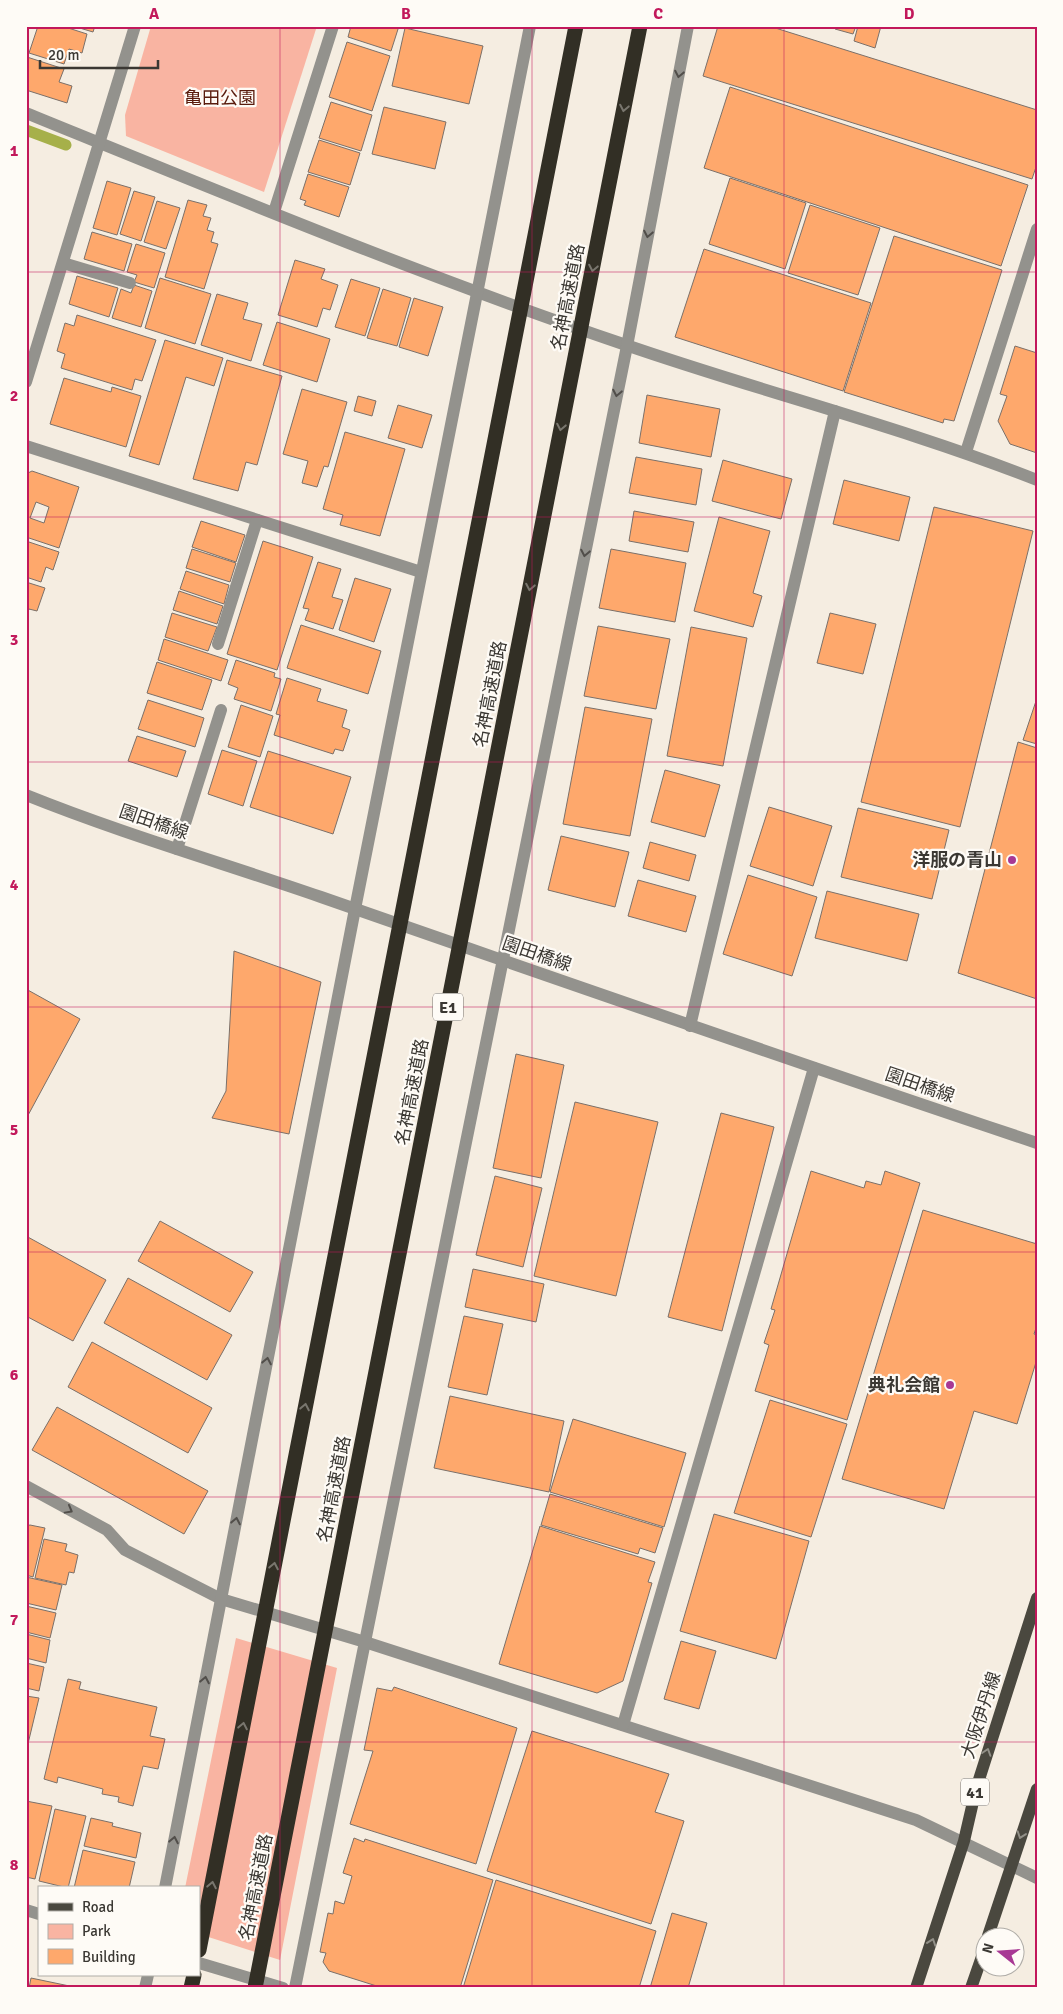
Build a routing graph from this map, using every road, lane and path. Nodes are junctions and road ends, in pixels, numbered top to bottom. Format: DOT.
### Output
graph roads {
  1 [pos="135,26"];
  2 [pos="333,26"];
  3 [pos="530,26"];
  4 [pos="576,26"];
  5 [pos="640,26"];
  6 [pos="688,26"];
  7 [pos="26,113"];
  8 [pos="100,144"];
  9 [pos="274,212"];
  10 [pos="1037,229"];
  11 [pos="63,263"];
  12 [pos="130,283"];
  13 [pos="477,291"];
  14 [pos="627,346"];
  15 [pos="26,382"];
  16 [pos="835,411"];
  17 [pos="26,446"];
  18 [pos="966,452"];
  19 [pos="1037,480"];
  20 [pos="257,520"];
  21 [pos="421,572"];
  22 [pos="218,644"];
  23 [pos="221,710"];
  24 [pos="26,795"];
  25 [pos="177,849"];
  26 [pos="355,909"];
  27 [pos="503,961"];
  28 [pos="690,1026"];
  29 [pos="814,1068"];
  30 [pos="1037,1143"];
  31 [pos="26,1486"];
  32 [pos="1037,1598"];
  33 [pos="221,1600"];
  34 [pos="365,1642"];
  35 [pos="623,1725"];
  36 [pos="1037,1789"];
  37 [pos="964,1842"];
  38 [pos="1011,1866"];
  39 [pos="1037,1878"];
  40 [pos="165,1886"];
  41 [pos="26,1910"];
  42 [pos="38,1914"];
  43 [pos="991,1926"];
  44 [pos="200,1945"];
  45 [pos="200,1963"];
  46 [pos="976,1974"];
  47 [pos="255,1988"];
  48 [pos="282,1988"];
  49 [pos="295,1988"];
  50 [pos="916,1988"];
  51 [pos="971,1988"];
  1 -- 8 [label="street"];
  2 -- 9 [label="street"];
  3 -- 13 [label="street"];
  44 -- 4 [label="highway, one-way"];
  5 -- 47 [label="highway, 名神高速道路 / E1, one-way"];
  6 -- 14 [label="street, one-way"];
  7 -- 8 [label="street"];
  8 -- 9 [label="street"];
  8 -- 11 [label="street"];
  9 -- 13 [label="street"];
  10 -- 18 [label="street"];
  11 -- 12 [label="street"];
  11 -- 15 [label="street"];
  13 -- 14 [label="street"];
  13 -- 21 [label="street"];
  14 -- 16 [label="street"];
  14 -- 27 [label="street, one-way"];
  16 -- 18 [label="street"];
  16 -- 28 [label="street"];
  17 -- 20 [label="street"];
  18 -- 19 [label="street"];
  20 -- 21 [label="street"];
  20 -- 22 [label="street"];
  21 -- 26 [label="street"];
  23 -- 25 [label="street"];
  24 -- 25 [label="street, 園田橋線"];
  25 -- 26 [label="street, 園田橋線"];
  26 -- 27 [label="street, 園田橋線"];
  33 -- 26 [label="street, one-way"];
  27 -- 28 [label="street, 園田橋線"];
  27 -- 34 [label="street"];
  28 -- 29 [label="street, 園田橋線"];
  29 -- 30 [label="street, 園田橋線"];
  29 -- 35 [label="street"];
  31 -- 33 [label="street, one-way"];
  37 -- 32 [label="main road, 大阪伊丹線 / 41, one-way"];
  33 -- 34 [label="street"];
  40 -- 33 [label="street, one-way"];
  34 -- 35 [label="street"];
  34 -- 49 [label="street"];
  35 -- 37 [label="street"];
  36 -- 38 [label="main road, one-way"];
  37 -- 38 [label="street"];
  50 -- 37 [label="main road, 大阪伊丹線 / 41, one-way"];
  38 -- 39 [label="street"];
  38 -- 43 [label="main road"];
  41 -- 42 [label="street"];
  45 -- 48 [label="street"];
  46 -- 51 [label="main road"];
}
